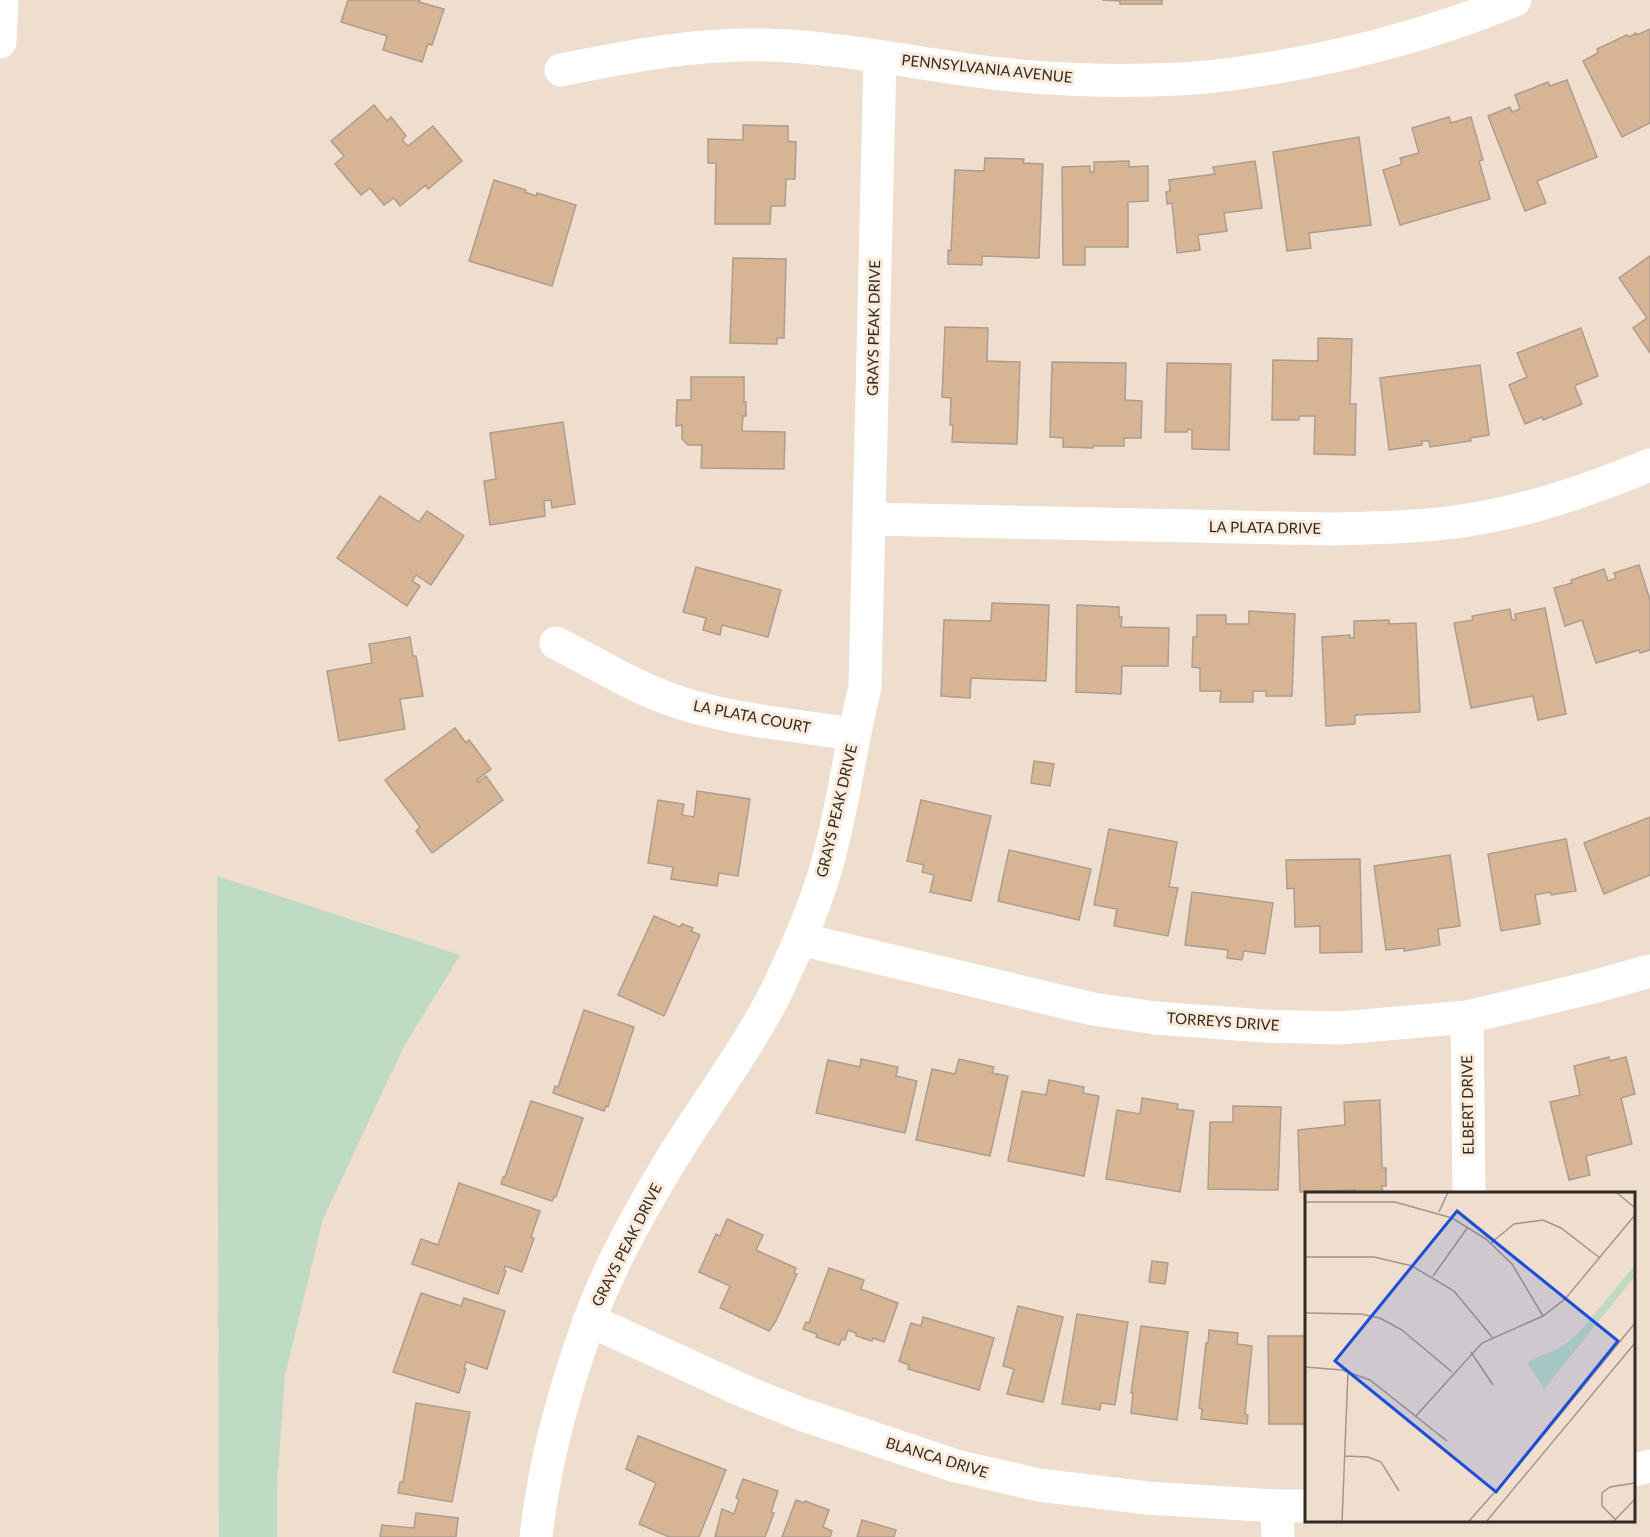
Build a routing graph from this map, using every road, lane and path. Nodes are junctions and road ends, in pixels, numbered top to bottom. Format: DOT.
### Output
graph roads {
  1 [pos="2,0"];
  2 [pos="1515,0"];
  3 [pos="0,42"];
  4 [pos="880,57"];
  5 [pos="561,70"];
  6 [pos="1650,465"];
  7 [pos="870,519"];
  8 [pos="556,643"];
  9 [pos="853,735"];
  10 [pos="800,939"];
  11 [pos="1650,971"];
  12 [pos="1467,1017"];
  13 [pos="1469,1192"];
  14 [pos="589,1320"];
  15 [pos="1650,1466"];
  16 [pos="1635,1470"];
  17 [pos="1287,1517"];
  18 [pos="536,1537"];
  1 -- 3 [label="main road"];
  2 -- 4 [label="main road, PENNSYLVANIA AVENUE"];
  4 -- 5 [label="main road, PENNSYLVANIA AVENUE"];
  4 -- 7 [label="main road, GRAYS PEAK DRIVE"];
  6 -- 7 [label="main road, LA PLATA DRIVE"];
  7 -- 9 [label="main road, GRAYS PEAK DRIVE"];
  8 -- 9 [label="main road, LA PLATA COURT"];
  9 -- 10 [label="main road, GRAYS PEAK DRIVE"];
  10 -- 12 [label="main road, TORREYS DRIVE"];
  10 -- 14 [label="main road, GRAYS PEAK DRIVE"];
  11 -- 12 [label="main road, TORREYS DRIVE"];
  12 -- 13 [label="main road, ELBERT DRIVE"];
  14 -- 17 [label="main road, BLANCA DRIVE"];
  14 -- 18 [label="main road, GRAYS PEAK DRIVE"];
  15 -- 16 [label="main road"];
}
